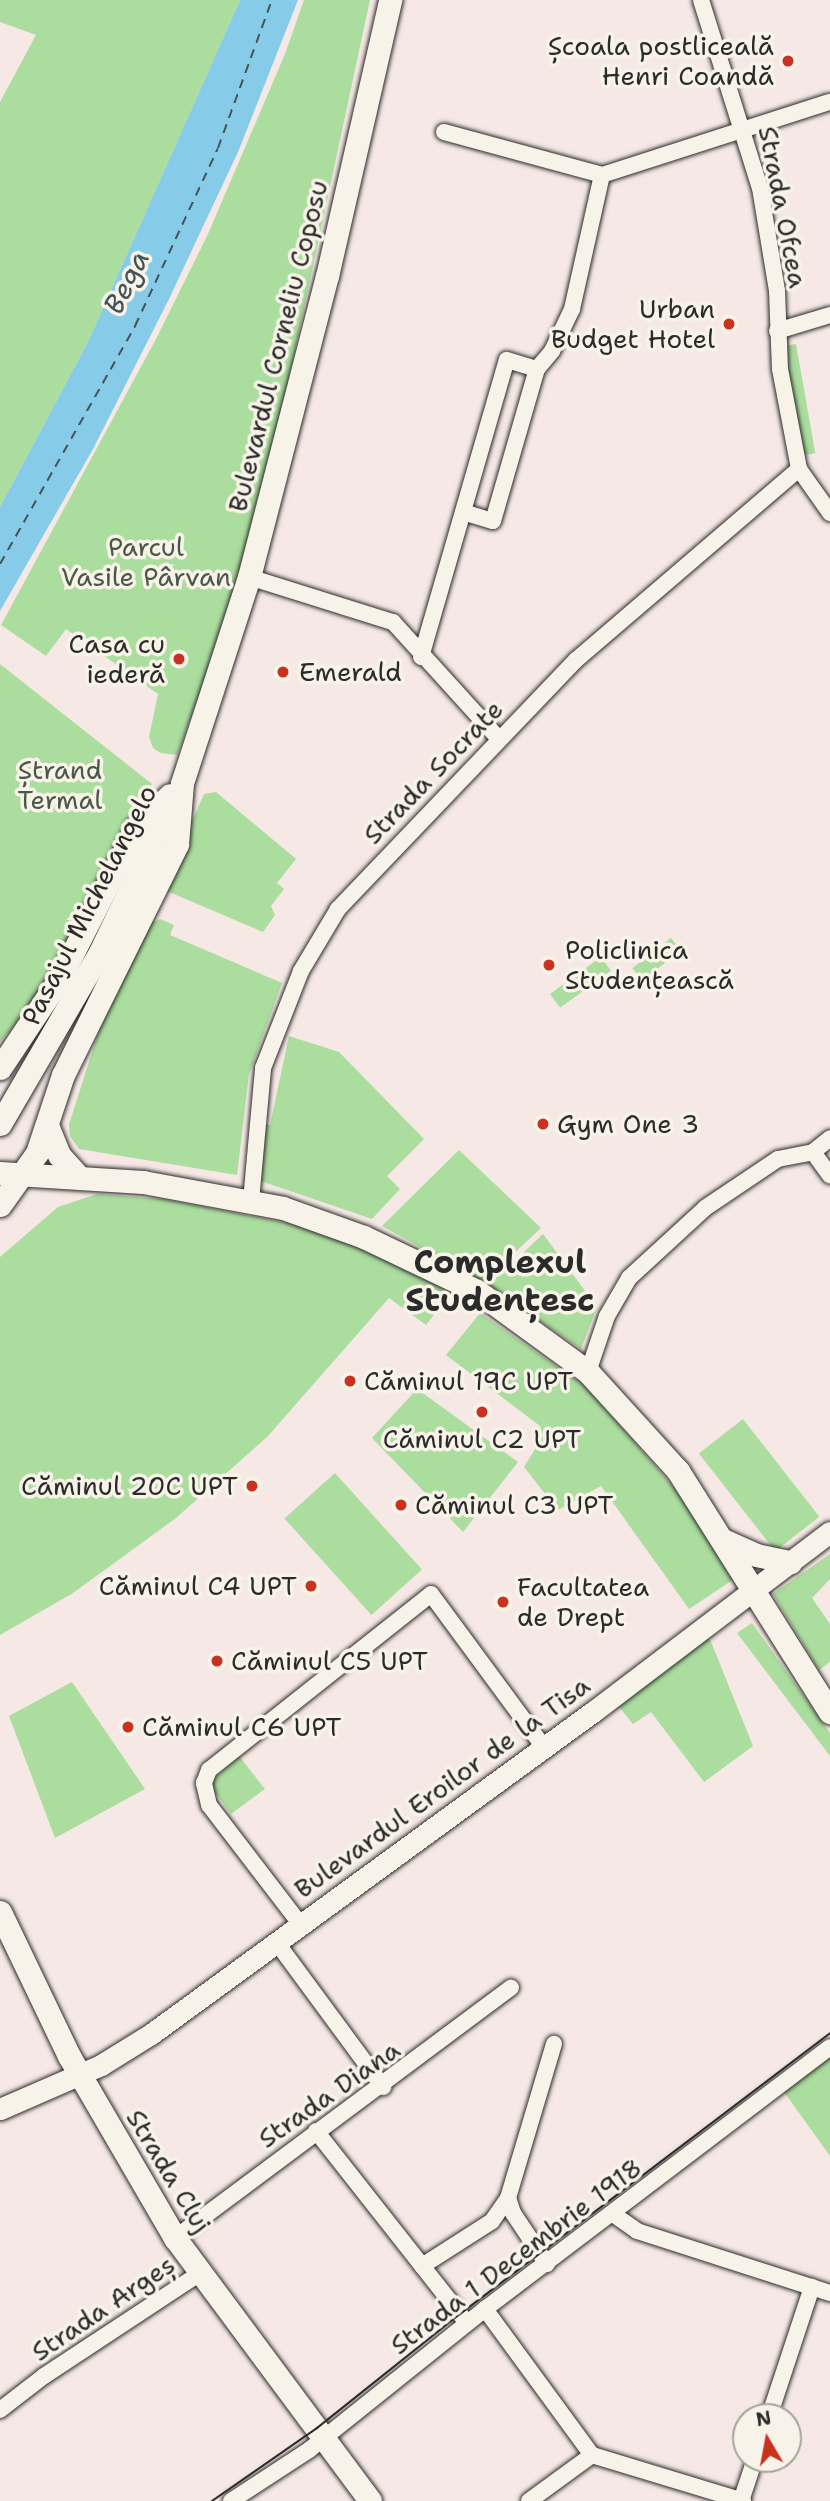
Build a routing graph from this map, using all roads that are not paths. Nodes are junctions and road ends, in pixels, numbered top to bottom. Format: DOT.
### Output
graph roads {
  1 [pos="390,0"];
  2 [pos="701,0"];
  3 [pos="830,102"];
  4 [pos="745,130"];
  5 [pos="444,132"];
  6 [pos="602,175"];
  7 [pos="830,315"];
  8 [pos="777,331"];
  9 [pos="537,369"];
  10 [pos="799,469"];
  11 [pos="463,512"];
  12 [pos="830,513"];
  13 [pos="249,577"];
  14 [pos="421,657"];
  15 [pos="498,738"];
  16 [pos="182,783"];
  17 [pos="0,1068"];
  18 [pos="0,1124"];
  19 [pos="47,1125"];
  20 [pos="830,1138"];
  21 [pos="813,1152"];
  22 [pos="0,1172"];
  23 [pos="23,1174"];
  24 [pos="830,1175"];
  25 [pos="80,1178"];
  26 [pos="251,1200"];
  27 [pos="0,1205"];
  28 [pos="588,1372"];
  29 [pos="830,1532"];
  30 [pos="723,1541"];
  31 [pos="790,1562"];
  32 [pos="753,1590"];
  33 [pos="830,1712"];
  34 [pos="544,1747"];
  35 [pos="0,1912"];
  36 [pos="301,1925"];
  37 [pos="277,1943"];
  38 [pos="511,1988"];
  39 [pos="554,2044"];
  40 [pos="830,2047"];
  41 [pos="80,2076"];
  42 [pos="383,2087"];
  43 [pos="0,2109"];
  44 [pos="316,2130"];
  45 [pos="508,2198"];
  46 [pos="613,2214"];
  47 [pos="174,2238"];
  48 [pos="547,2264"];
  49 [pos="422,2266"];
  50 [pos="200,2273"];
  51 [pos="812,2287"];
  52 [pos="830,2293"];
  53 [pos="485,2309"];
  54 [pos="467,2323"];
  55 [pos="774,2403"];
  56 [pos="0,2410"];
  57 [pos="324,2437"];
  58 [pos="592,2455"];
  59 [pos="751,2473"];
  60 [pos="231,2501"];
  61 [pos="370,2501"];
  62 [pos="529,2501"];
  63 [pos="742,2501"];
  1 -- 13 [label="main road, Bulevardul Corneliu Coposu"];
  2 -- 4 [label="street, Strada Ofcea"];
  3 -- 4 [label="street"];
  4 -- 6 [label="street"];
  4 -- 8 [label="street, Strada Ofcea"];
  5 -- 6 [label="street"];
  6 -- 9 [label="street"];
  7 -- 8 [label="street"];
  8 -- 10 [label="street, Strada Ofcea"];
  9 -- 11 [label="street"];
  9 -- 11 [label="street"];
  10 -- 12 [label="street"];
  10 -- 15 [label="street, Strada Socrate"];
  11 -- 14 [label="street"];
  13 -- 14 [label="street"];
  13 -- 16 [label="main road, Bulevardul Corneliu Coposu"];
  14 -- 15 [label="street"];
  15 -- 26 [label="street, Strada Socrate"];
  16 -- 17 [label="main road, Bulevardul Corneliu Coposu"];
  16 -- 18 [label="main road, Pasajul Michelangelo"];
  16 -- 19 [label="main road, Bulevardul Corneliu Coposu"];
  19 -- 23 [label="main road, Bulevardul Corneliu Coposu"];
  19 -- 25 [label="main road"];
  20 -- 21 [label="street"];
  21 -- 24 [label="street"];
  21 -- 28 [label="street"];
  22 -- 23 [label="main road"];
  23 -- 25 [label="main road"];
  23 -- 27 [label="main road, Bulevardul Corneliu Coposu"];
  25 -- 26 [label="main road"];
  26 -- 28 [label="main road"];
  28 -- 30 [label="main road"];
  29 -- 31 [label="street, Bulevardul Eroilor de la Tisa"];
  30 -- 31 [label="main road"];
  30 -- 32 [label="main road"];
  31 -- 32 [label="street, Bulevardul Eroilor de la Tisa"];
  32 -- 33 [label="main road"];
  32 -- 34 [label="street, Bulevardul Eroilor de la Tisa"];
  34 -- 36 [label="street, Bulevardul Eroilor de la Tisa"];
  34 -- 36 [label="street"];
  35 -- 41 [label="main road, Strada Cluj"];
  36 -- 37 [label="street, Bulevardul Eroilor de la Tisa"];
  37 -- 41 [label="street, Bulevardul Eroilor de la Tisa"];
  37 -- 42 [label="street"];
  38 -- 42 [label="street, Strada Diana"];
  39 -- 45 [label="street"];
  40 -- 46 [label="street, Strada 1 Decembrie 1918"];
  41 -- 43 [label="street, Bulevardul Eroilor de la Tisa"];
  41 -- 47 [label="main road, Strada Cluj"];
  42 -- 44 [label="street, Strada Diana"];
  44 -- 47 [label="street, Strada Diana"];
  44 -- 49 [label="street"];
  45 -- 48 [label="street"];
  45 -- 49 [label="street"];
  46 -- 48 [label="street, Strada 1 Decembrie 1918"];
  46 -- 51 [label="street"];
  47 -- 50 [label="main road, Strada Cluj"];
  48 -- 53 [label="street, Strada 1 Decembrie 1918"];
  49 -- 54 [label="street"];
  50 -- 56 [label="street, Strada Argeș"];
  50 -- 57 [label="main road, Strada Cluj"];
  51 -- 52 [label="street"];
  51 -- 55 [label="street"];
  53 -- 54 [label="street, Strada 1 Decembrie 1918"];
  53 -- 58 [label="street"];
  54 -- 57 [label="street, Strada 1 Decembrie 1918"];
  57 -- 60 [label="street, Strada 1 Decembrie 1918"];
  57 -- 61 [label="main road, Strada Cluj"];
  58 -- 62 [label="street"];
  58 -- 63 [label="street"];
  59 -- 63 [label="street"];
}
